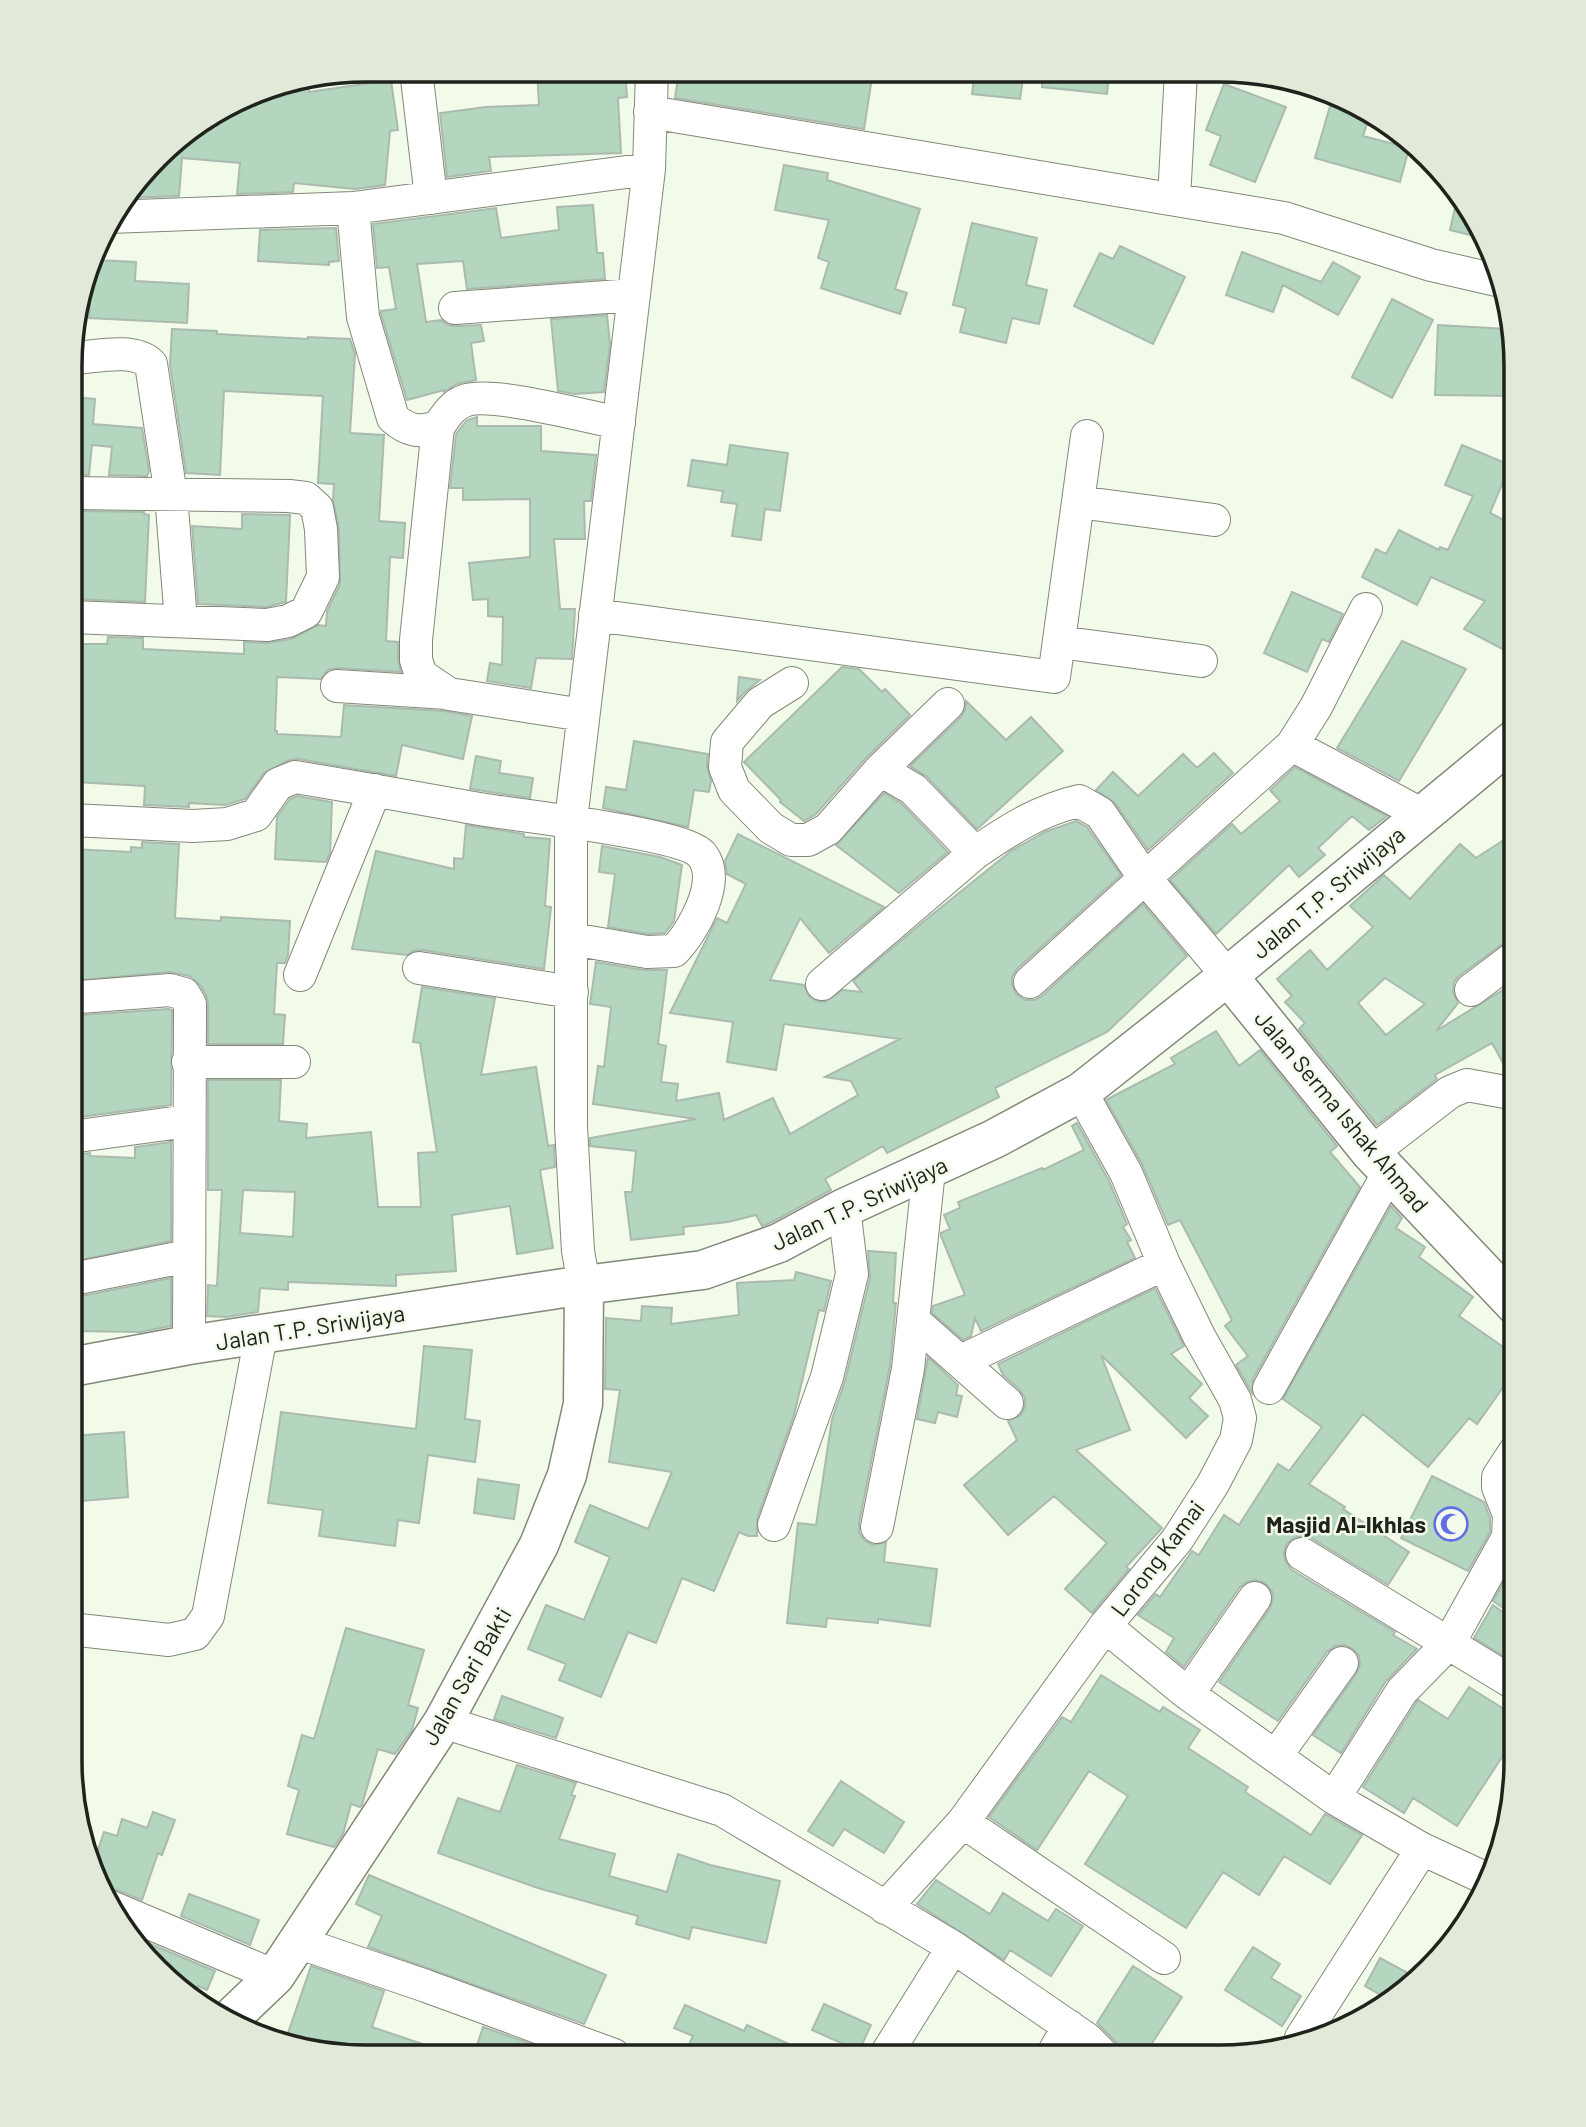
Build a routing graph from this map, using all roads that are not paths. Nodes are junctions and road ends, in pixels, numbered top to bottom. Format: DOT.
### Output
graph roads {
  1 [pos="417,82"];
  2 [pos="651,82"];
  3 [pos="1180,82"];
  4 [pos="650,112"];
  5 [pos="649,169"];
  6 [pos="430,198"];
  7 [pos="1174,198"];
  8 [pos="353,208"];
  9 [pos="124,217"];
  10 [pos="1490,279"];
  11 [pos="634,295"];
  12 [pos="456,308"];
  13 [pos="82,358"];
  14 [pos="619,424"];
  15 [pos="438,427"];
  16 [pos="1087,436"];
  17 [pos="82,493"];
  18 [pos="171,495"];
  19 [pos="1078,502"];
  20 [pos="1214,520"];
  21 [pos="1366,609"];
  22 [pos="595,615"];
  23 [pos="82,617"];
  24 [pos="181,621"];
  25 [pos="1059,642"];
  26 [pos="1201,662"];
  27 [pos="792,683"];
  28 [pos="337,687"];
  29 [pos="449,694"];
  30 [pos="947,704"];
  31 [pos="583,715"];
  32 [pos="1292,745"];
  33 [pos="1504,748"];
  34 [pos="880,770"];
  35 [pos="375,790"];
  36 [pos="1421,814"];
  37 [pos="82,820"];
  38 [pos="571,820"];
  39 [pos="975,853"];
  40 [pos="1144,877"];
  41 [pos="572,939"];
  42 [pos="1504,965"];
  43 [pos="419,968"];
  44 [pos="300,975"];
  45 [pos="1228,976"];
  46 [pos="1030,982"];
  47 [pos="822,984"];
  48 [pos="1471,990"];
  49 [pos="572,992"];
  50 [pos="82,998"];
  51 [pos="188,1062"];
  52 [pos="294,1062"];
  53 [pos="1081,1092"];
  54 [pos="1504,1092"];
  55 [pos="188,1121"];
  56 [pos="82,1135"];
  57 [pos="1380,1162"];
  58 [pos="929,1170"];
  59 [pos="844,1208"];
  60 [pos="188,1256"];
  61 [pos="1164,1264"];
  62 [pos="82,1277"];
  63 [pos="584,1285"];
  64 [pos="1504,1293"];
  65 [pos="913,1320"];
  66 [pos="261,1335"];
  67 [pos="189,1345"];
  68 [pos="961,1361"];
  69 [pos="82,1365"];
  70 [pos="1269,1388"];
  71 [pos="1007,1403"];
  72 [pos="1504,1468"];
  73 [pos="1504,1502"];
  74 [pos="774,1525"];
  75 [pos="877,1527"];
  76 [pos="1504,1545"];
  77 [pos="1302,1554"];
  78 [pos="1255,1598"];
  79 [pos="1105,1626"];
  80 [pos="82,1630"];
  81 [pos="1448,1643"];
  82 [pos="1342,1663"];
  83 [pos="1504,1677"];
  84 [pos="1188,1694"];
  85 [pos="443,1722"];
  86 [pos="1276,1756"];
  87 [pos="1334,1798"];
  88 [pos="963,1822"];
  89 [pos="1422,1849"];
  90 [pos="1479,1875"];
  91 [pos="885,1908"];
  92 [pos="127,1914"];
  93 [pos="297,1942"];
  94 [pos="953,1947"];
  95 [pos="1164,1958"];
  96 [pos="275,1976"];
  97 [pos="237,2013"];
  98 [pos="1069,2026"];
  99 [pos="1305,2032"];
  100 [pos="587,2045"];
  101 [pos="892,2045"];
  102 [pos="1058,2045"];
  103 [pos="1093,2045"];
  1 -- 6 [label="street"];
  2 -- 4 [label="street"];
  3 -- 7 [label="street"];
  4 -- 5 [label="street"];
  4 -- 7 [label="street"];
  5 -- 6 [label="street"];
  5 -- 11 [label="street"];
  6 -- 8 [label="street"];
  7 -- 10 [label="street"];
  8 -- 9 [label="street"];
  8 -- 15 [label="street"];
  11 -- 12 [label="street"];
  11 -- 14 [label="street"];
  13 -- 18 [label="street"];
  14 -- 15 [label="street"];
  14 -- 22 [label="street"];
  15 -- 29 [label="street"];
  16 -- 19 [label="street"];
  17 -- 18 [label="street"];
  18 -- 24 [label="street"];
  18 -- 24 [label="street"];
  19 -- 20 [label="street"];
  19 -- 25 [label="street"];
  21 -- 32 [label="street"];
  22 -- 25 [label="street"];
  22 -- 31 [label="street"];
  23 -- 24 [label="street"];
  25 -- 26 [label="street"];
  27 -- 34 [label="street"];
  28 -- 29 [label="street"];
  29 -- 31 [label="street"];
  30 -- 34 [label="street"];
  31 -- 38 [label="street"];
  32 -- 36 [label="street"];
  32 -- 40 [label="street"];
  33 -- 36 [label="main road, Jalan T.P. Sriwijaya"];
  34 -- 39 [label="street"];
  35 -- 37 [label="street"];
  35 -- 38 [label="street"];
  35 -- 44 [label="street"];
  36 -- 45 [label="main road, Jalan T.P. Sriwijaya"];
  38 -- 41 [label="street"];
  38 -- 41 [label="street"];
  39 -- 40 [label="street"];
  39 -- 47 [label="street"];
  40 -- 45 [label="street"];
  40 -- 46 [label="street"];
  41 -- 49 [label="street"];
  42 -- 48 [label="street"];
  43 -- 49 [label="street"];
  45 -- 53 [label="main road, Jalan T.P. Sriwijaya"];
  45 -- 57 [label="main road, Jalan Serma Ishak Ahmad"];
  49 -- 63 [label="street"];
  50 -- 51 [label="street"];
  51 -- 52 [label="street"];
  51 -- 55 [label="street"];
  53 -- 58 [label="main road, Jalan T.P. Sriwijaya"];
  53 -- 61 [label="street, Lorong Kamai"];
  54 -- 57 [label="street"];
  55 -- 56 [label="street"];
  55 -- 60 [label="street"];
  57 -- 64 [label="main road, Jalan Serma Ishak Ahmad"];
  57 -- 70 [label="street"];
  58 -- 59 [label="main road, Jalan T.P. Sriwijaya"];
  58 -- 65 [label="street"];
  59 -- 63 [label="main road, Jalan T.P. Sriwijaya"];
  59 -- 74 [label="street"];
  60 -- 62 [label="street"];
  60 -- 67 [label="street"];
  61 -- 68 [label="street"];
  61 -- 79 [label="street, Lorong Kamai"];
  63 -- 66 [label="main road, Jalan T.P. Sriwijaya"];
  63 -- 85 [label="main road, Jalan Sari Bakti"];
  65 -- 68 [label="street"];
  65 -- 75 [label="street"];
  66 -- 67 [label="main road, Jalan T.P. Sriwijaya"];
  66 -- 80 [label="street"];
  67 -- 69 [label="main road, Jalan T.P. Sriwijaya"];
  68 -- 71 [label="street"];
  72 -- 73 [label="street"];
  76 -- 81 [label="street"];
  77 -- 81 [label="street"];
  78 -- 84 [label="street"];
  79 -- 84 [label="street"];
  79 -- 88 [label="street, Lorong Kamai"];
  81 -- 83 [label="street"];
  81 -- 87 [label="street"];
  82 -- 86 [label="street"];
  84 -- 86 [label="street"];
  85 -- 91 [label="street"];
  85 -- 93 [label="main road, Jalan Sari Bakti"];
  86 -- 87 [label="street"];
  87 -- 89 [label="street"];
  88 -- 91 [label="street, Lorong Kamai"];
  88 -- 95 [label="street"];
  89 -- 90 [label="street"];
  89 -- 99 [label="street"];
  91 -- 94 [label="street"];
  92 -- 96 [label="street"];
  93 -- 96 [label="main road, Jalan Sari Bakti"];
  93 -- 100 [label="street"];
  94 -- 98 [label="street"];
  94 -- 101 [label="street"];
  96 -- 97 [label="main road, Jalan Sari Bakti"];
  98 -- 102 [label="street"];
  98 -- 103 [label="street"];
}
